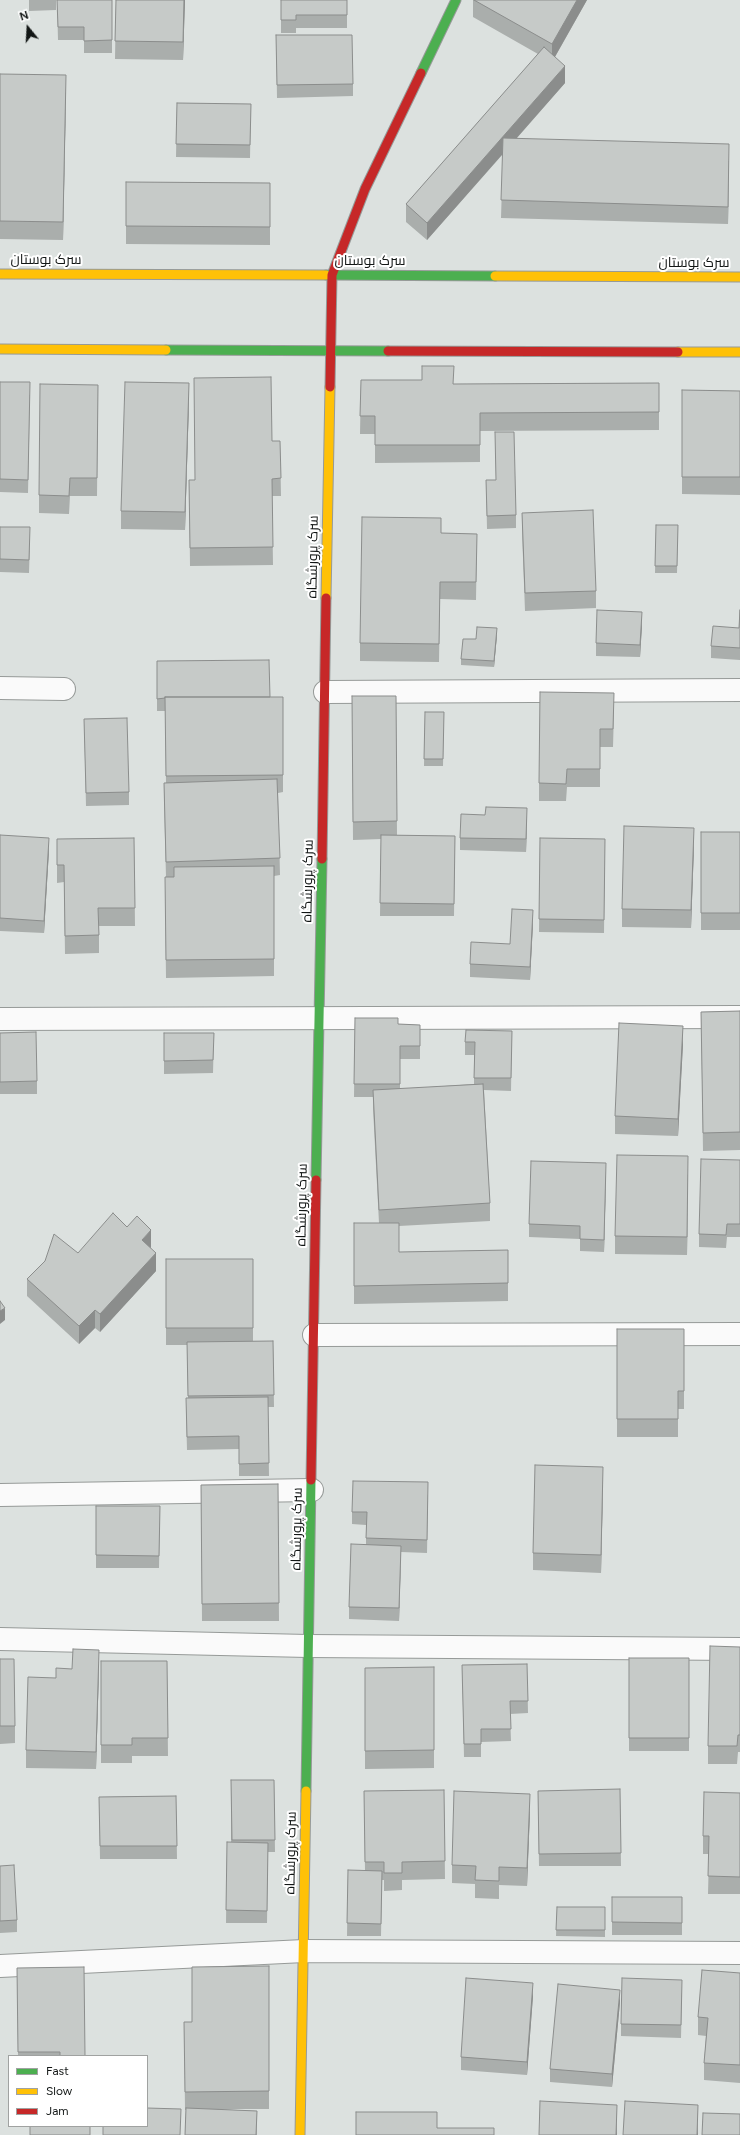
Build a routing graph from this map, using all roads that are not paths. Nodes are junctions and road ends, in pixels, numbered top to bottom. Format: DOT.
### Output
graph roads {
  1 [pos="456,0"];
  2 [pos="0,274"];
  3 [pos="332,275"];
  4 [pos="740,277"];
  5 [pos="0,349"];
  6 [pos="331,350"];
  7 [pos="740,352"];
  8 [pos="0,688"];
  9 [pos="64,689"];
  10 [pos="740,690"];
  11 [pos="325,692"];
  12 [pos="740,1017"];
  13 [pos="0,1018"];
  14 [pos="319,1018"];
  15 [pos="740,1334"];
  16 [pos="314,1335"];
  17 [pos="312,1490"];
  18 [pos="0,1495"];
  19 [pos="0,1639"];
  20 [pos="308,1646"];
  21 [pos="740,1649"];
  22 [pos="304,1951"];
  23 [pos="740,1953"];
  24 [pos="0,1966"];
  25 [pos="300,2135"];
  1 -- 3 [label="street"];
  2 -- 3 [label="street, سرک بوستان"];
  3 -- 4 [label="street, سرک بوستان"];
  3 -- 6 [label="street, سرک پرورشگاه"];
  5 -- 6 [label="street"];
  6 -- 7 [label="street"];
  6 -- 11 [label="street, سرک پرورشگاه"];
  8 -- 9 [label="street"];
  10 -- 11 [label="street"];
  11 -- 14 [label="street, سرک پرورشگاه"];
  12 -- 14 [label="street"];
  13 -- 14 [label="street"];
  14 -- 16 [label="street, سرک پرورشگاه"];
  15 -- 16 [label="street"];
  16 -- 17 [label="street, سرک پرورشگاه"];
  17 -- 18 [label="street"];
  17 -- 20 [label="street, سرک پرورشگاه"];
  19 -- 20 [label="street"];
  20 -- 21 [label="street"];
  20 -- 22 [label="street, سرک پرورشگاه"];
  22 -- 23 [label="street"];
  22 -- 24 [label="street"];
  22 -- 25 [label="street, سرک پرورشگاه"];
}
